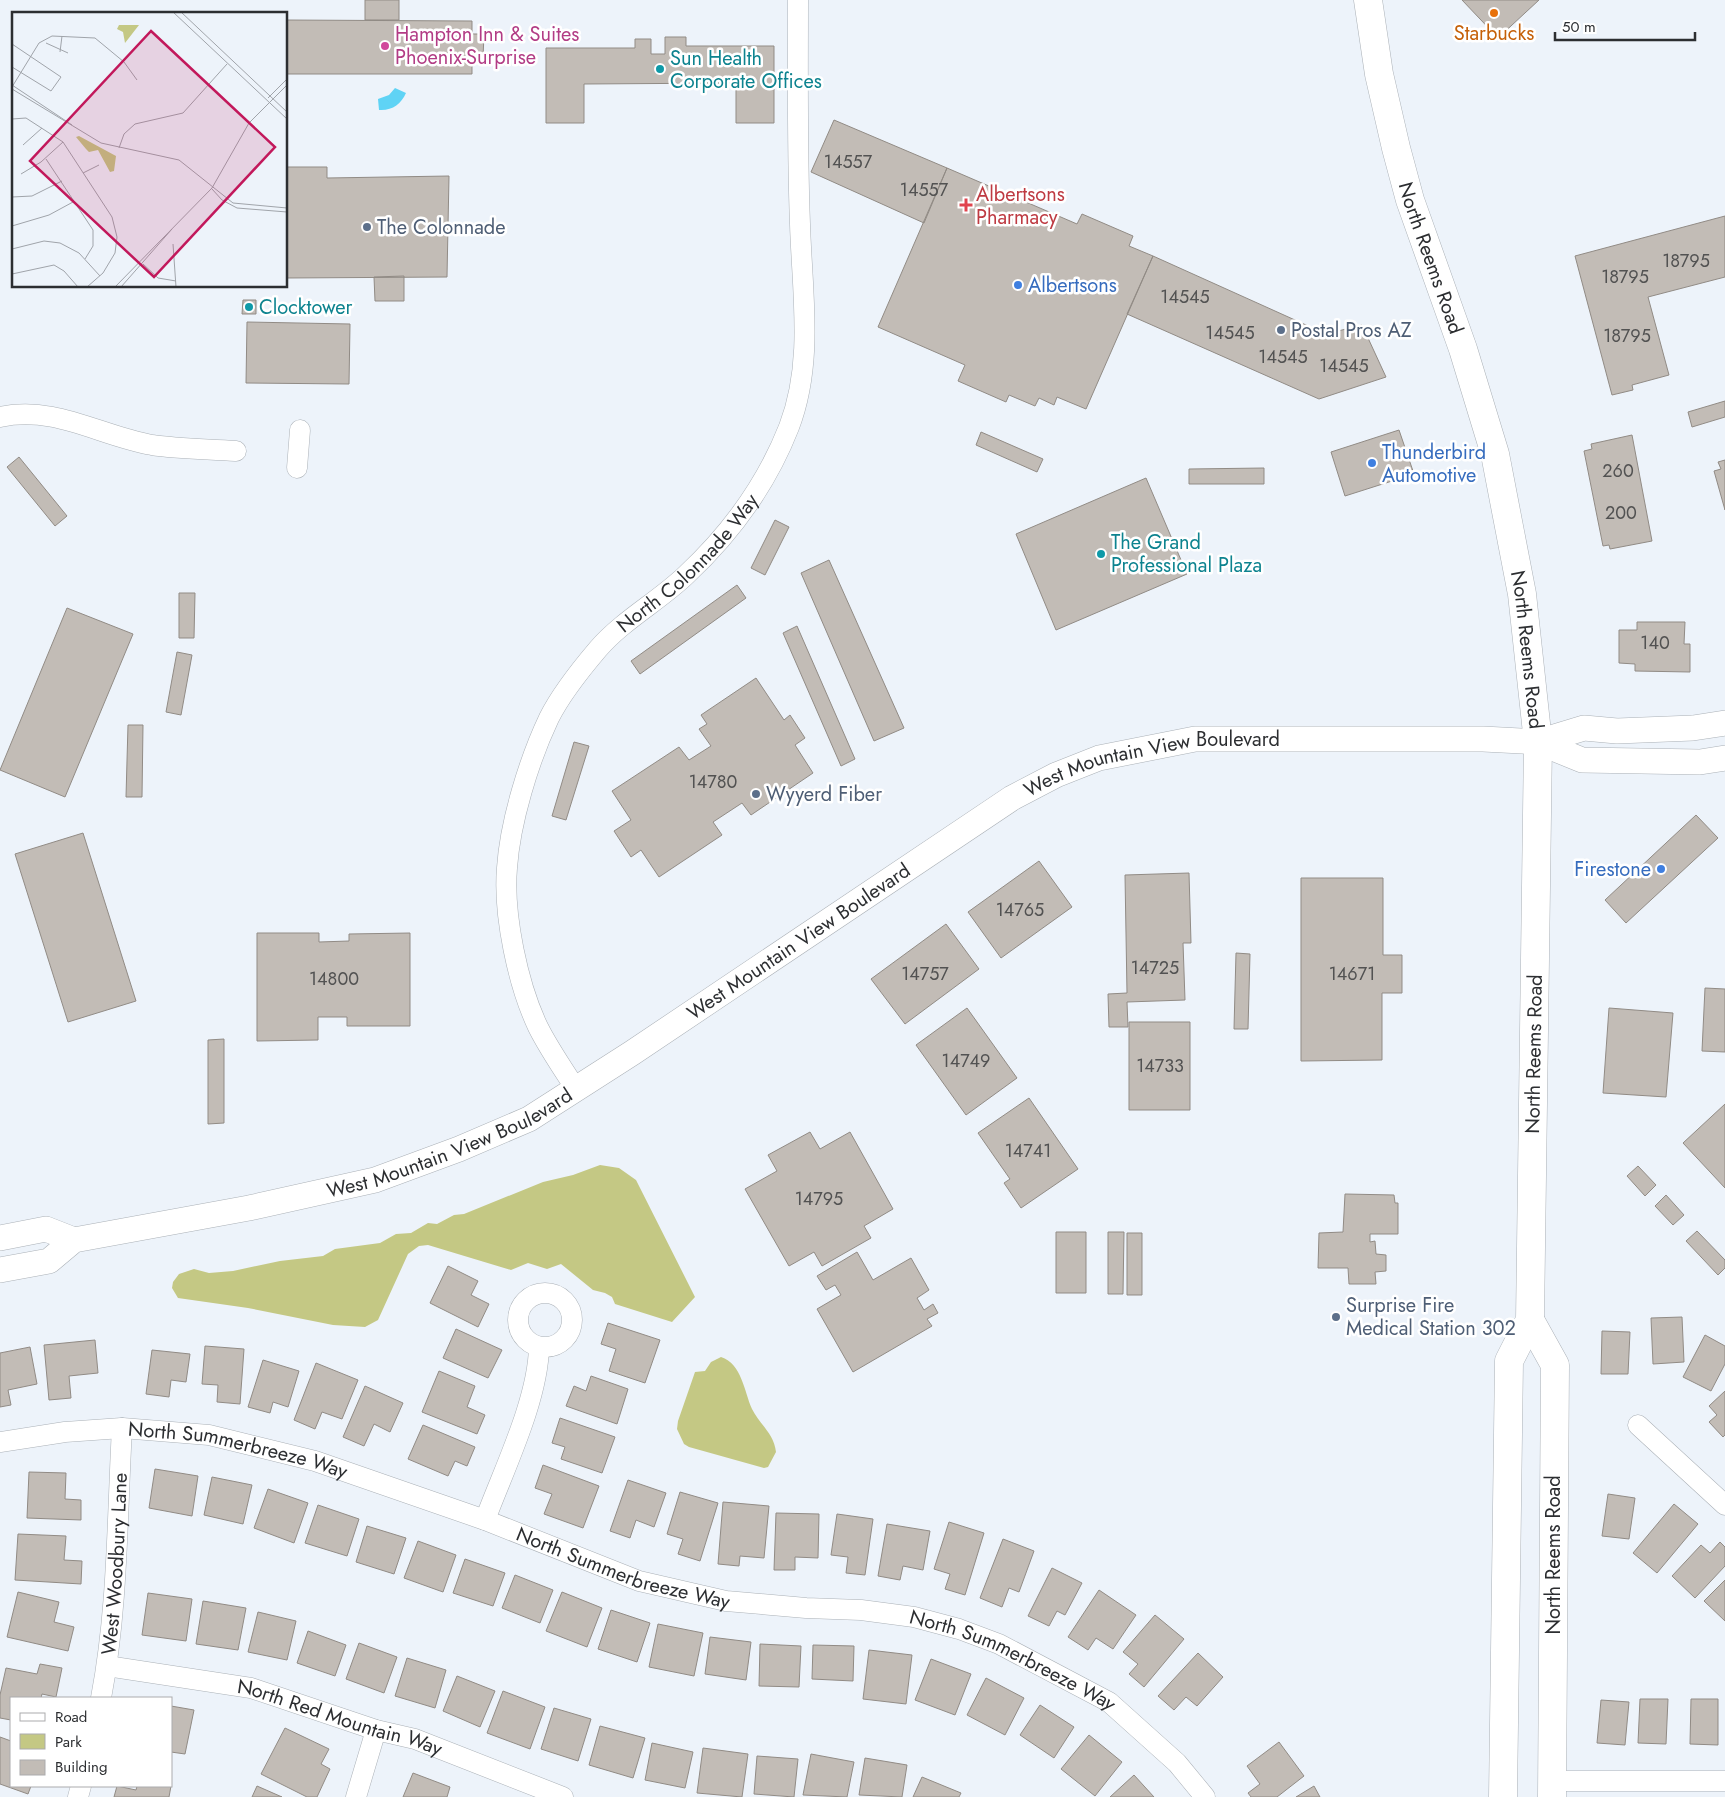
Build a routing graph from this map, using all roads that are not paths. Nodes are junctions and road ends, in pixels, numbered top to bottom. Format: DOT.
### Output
graph roads {
  1 [pos="798,0"];
  2 [pos="1368,0"];
  3 [pos="0,416"];
  4 [pos="300,430"];
  5 [pos="236,451"];
  6 [pos="297,468"];
  7 [pos="1725,723"];
  8 [pos="1538,742"];
  9 [pos="1725,758"];
  10 [pos="576,1089"];
  11 [pos="0,1238"];
  12 [pos="74,1240"];
  13 [pos="0,1270"];
  14 [pos="1530,1320"];
  15 [pos="539,1347"];
  16 [pos="1638,1425"];
  17 [pos="122,1428"];
  18 [pos="0,1442"];
  19 [pos="1725,1505"];
  20 [pos="485,1520"];
  21 [pos="107,1666"];
  22 [pos="101,1697"];
  23 [pos="376,1730"];
  24 [pos="1725,1781"];
  25 [pos="1552,1789"];
  26 [pos="356,1797"];
  27 [pos="563,1797"];
  28 [pos="1205,1797"];
  29 [pos="1504,1797"];
  1 -- 10 [label="street, North Colonnade Way"];
  2 -- 8 [label="main road, North Reems Road"];
  3 -- 5 [label="street"];
  4 -- 6 [label="street"];
  7 -- 8 [label="street, West Mountain View Boulevard"];
  8 -- 9 [label="street, West Mountain View Boulevard"];
  8 -- 10 [label="street, West Mountain View Boulevard"];
  8 -- 14 [label="main road, North Reems Road"];
  10 -- 12 [label="street, West Mountain View Boulevard"];
  11 -- 12 [label="street"];
  12 -- 13 [label="street, West Mountain View Boulevard"];
  14 -- 25 [label="main road, North Reems Road"];
  14 -- 29 [label="main road, North Reems Road"];
  15 -- 20 [label="street"];
  16 -- 19 [label="street"];
  17 -- 18 [label="street, North Summerbreeze Way"];
  17 -- 20 [label="street, North Summerbreeze Way"];
  17 -- 21 [label="street, West Woodbury Lane"];
  20 -- 28 [label="street, North Summerbreeze Way"];
  21 -- 22 [label="street, West Woodbury Lane"];
  21 -- 23 [label="street, North Red Mountain Way"];
  23 -- 26 [label="street"];
  23 -- 27 [label="street, North Red Mountain Way"];
  24 -- 25 [label="street"];
}
